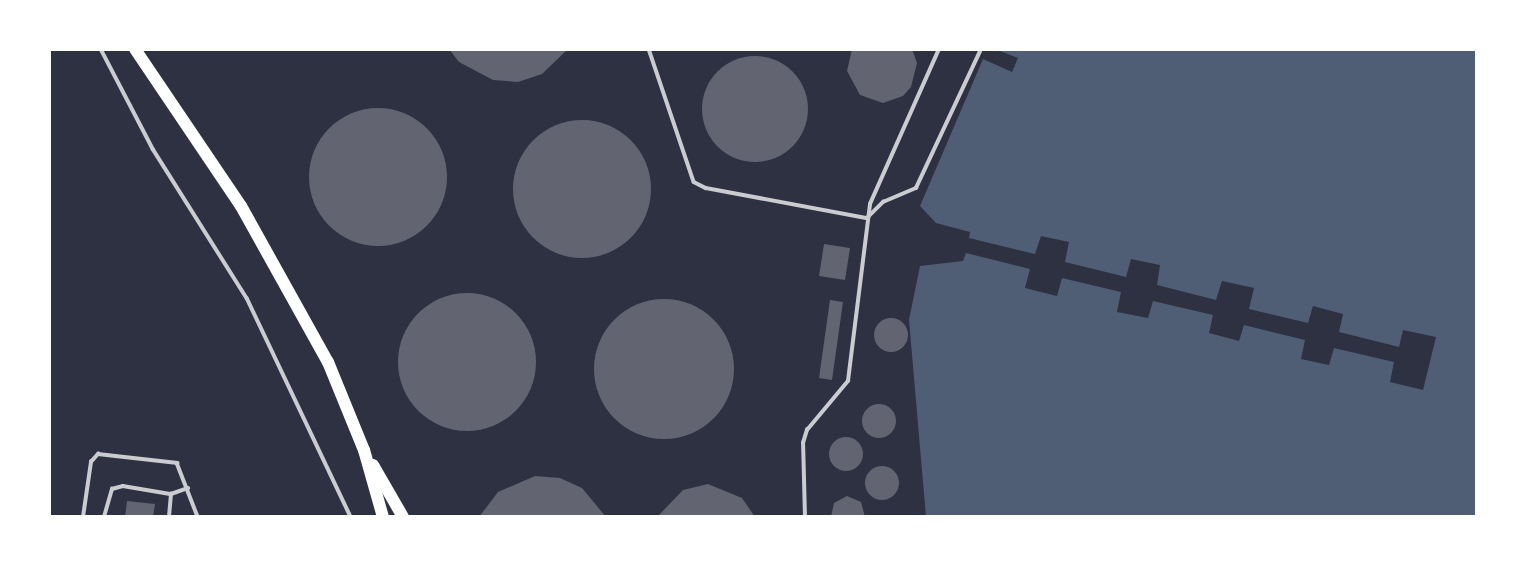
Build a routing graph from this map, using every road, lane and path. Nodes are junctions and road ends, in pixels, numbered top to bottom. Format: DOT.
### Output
graph roads {
  1 [pos="101,49"];
  2 [pos="135,49"];
  3 [pos="649,49"];
  4 [pos="939,49"];
  5 [pos="981,49"];
  6 [pos="867,218"];
  7 [pos="364,450"];
  8 [pos="188,488"];
  9 [pos="171,494"];
  10 [pos="83,517"];
  11 [pos="104,517"];
  12 [pos="169,517"];
  13 [pos="198,517"];
  14 [pos="351,517"];
  15 [pos="383,517"];
  16 [pos="403,517"];
  17 [pos="805,517"];
  1 -- 14 [label="lane"];
  2 -- 7 [label="main road"];
  3 -- 6 [label="lane"];
  4 -- 6 [label="lane"];
  5 -- 6 [label="lane"];
  6 -- 17 [label="lane"];
  7 -- 15 [label="main road"];
  7 -- 16 [label="main road"];
  8 -- 9 [label="lane"];
  8 -- 10 [label="lane"];
  8 -- 13 [label="lane"];
  9 -- 11 [label="lane"];
  9 -- 12 [label="lane"];
}
